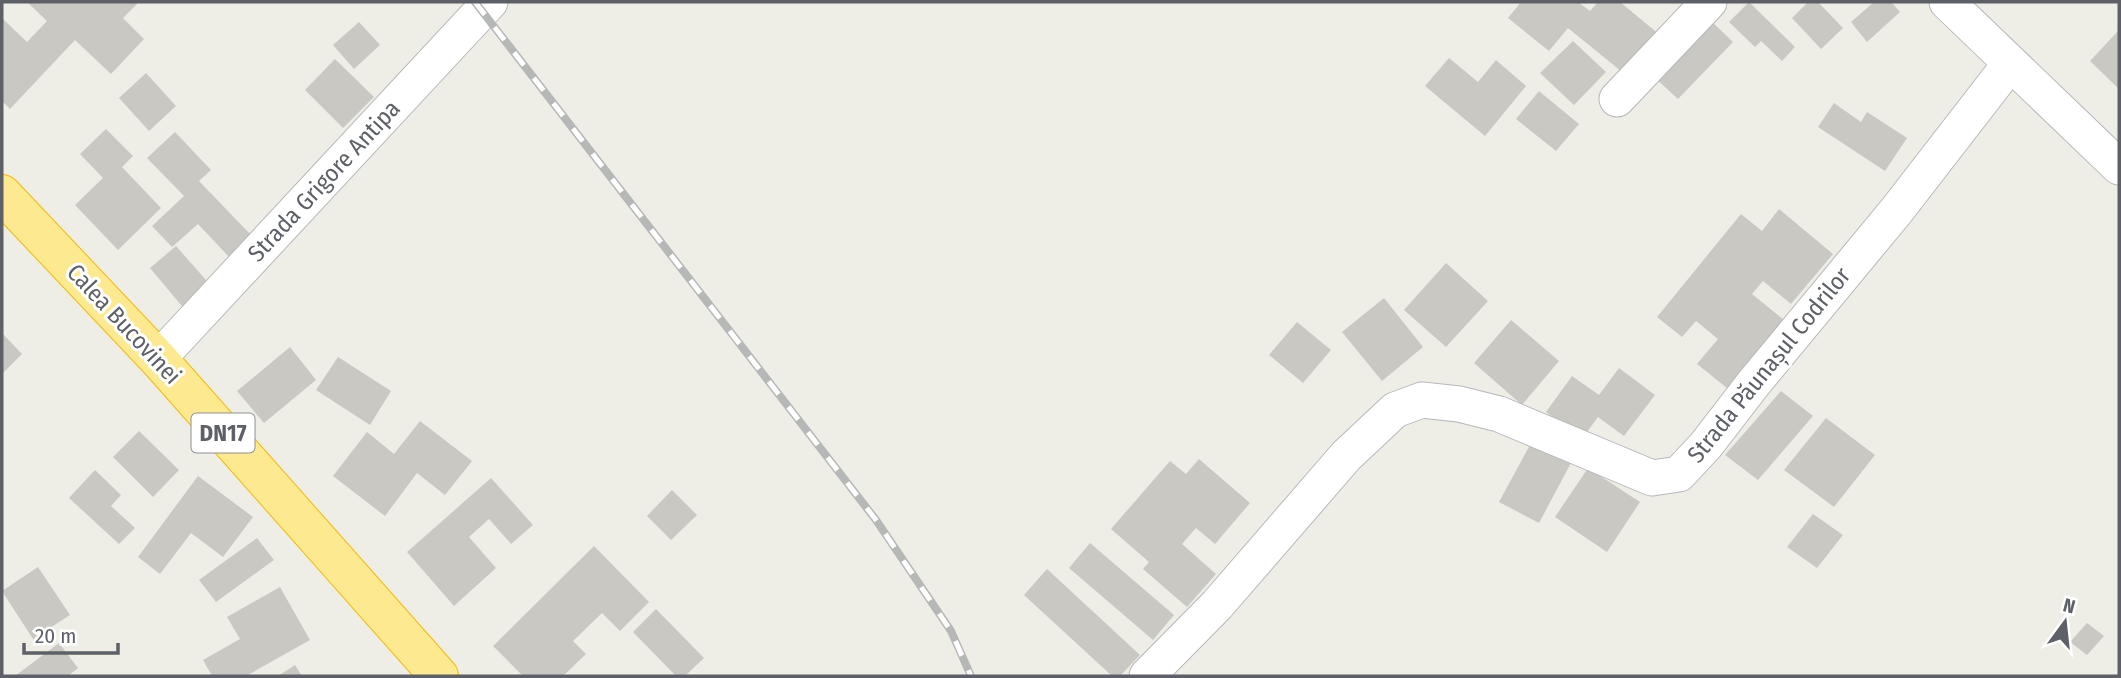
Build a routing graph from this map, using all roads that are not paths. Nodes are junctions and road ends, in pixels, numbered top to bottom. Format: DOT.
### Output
graph roads {
  1 [pos="490,2"];
  2 [pos="1709,2"];
  3 [pos="1947,2"];
  4 [pos="2010,64"];
  5 [pos="1617,99"];
  6 [pos="2119,167"];
  7 [pos="2,194"];
  8 [pos="158,359"];
  9 [pos="439,676"];
  10 [pos="1147,676"];
  1 -- 8 [label="street, Strada Grigore Antipa"];
  2 -- 5 [label="street"];
  3 -- 4 [label="street"];
  4 -- 6 [label="street"];
  4 -- 10 [label="street, Strada Păunașul Codrilor"];
  7 -- 8 [label="highway, Calea Bucovinei / DN17"];
  8 -- 9 [label="highway, Calea Bucovinei / DN17"];
}
